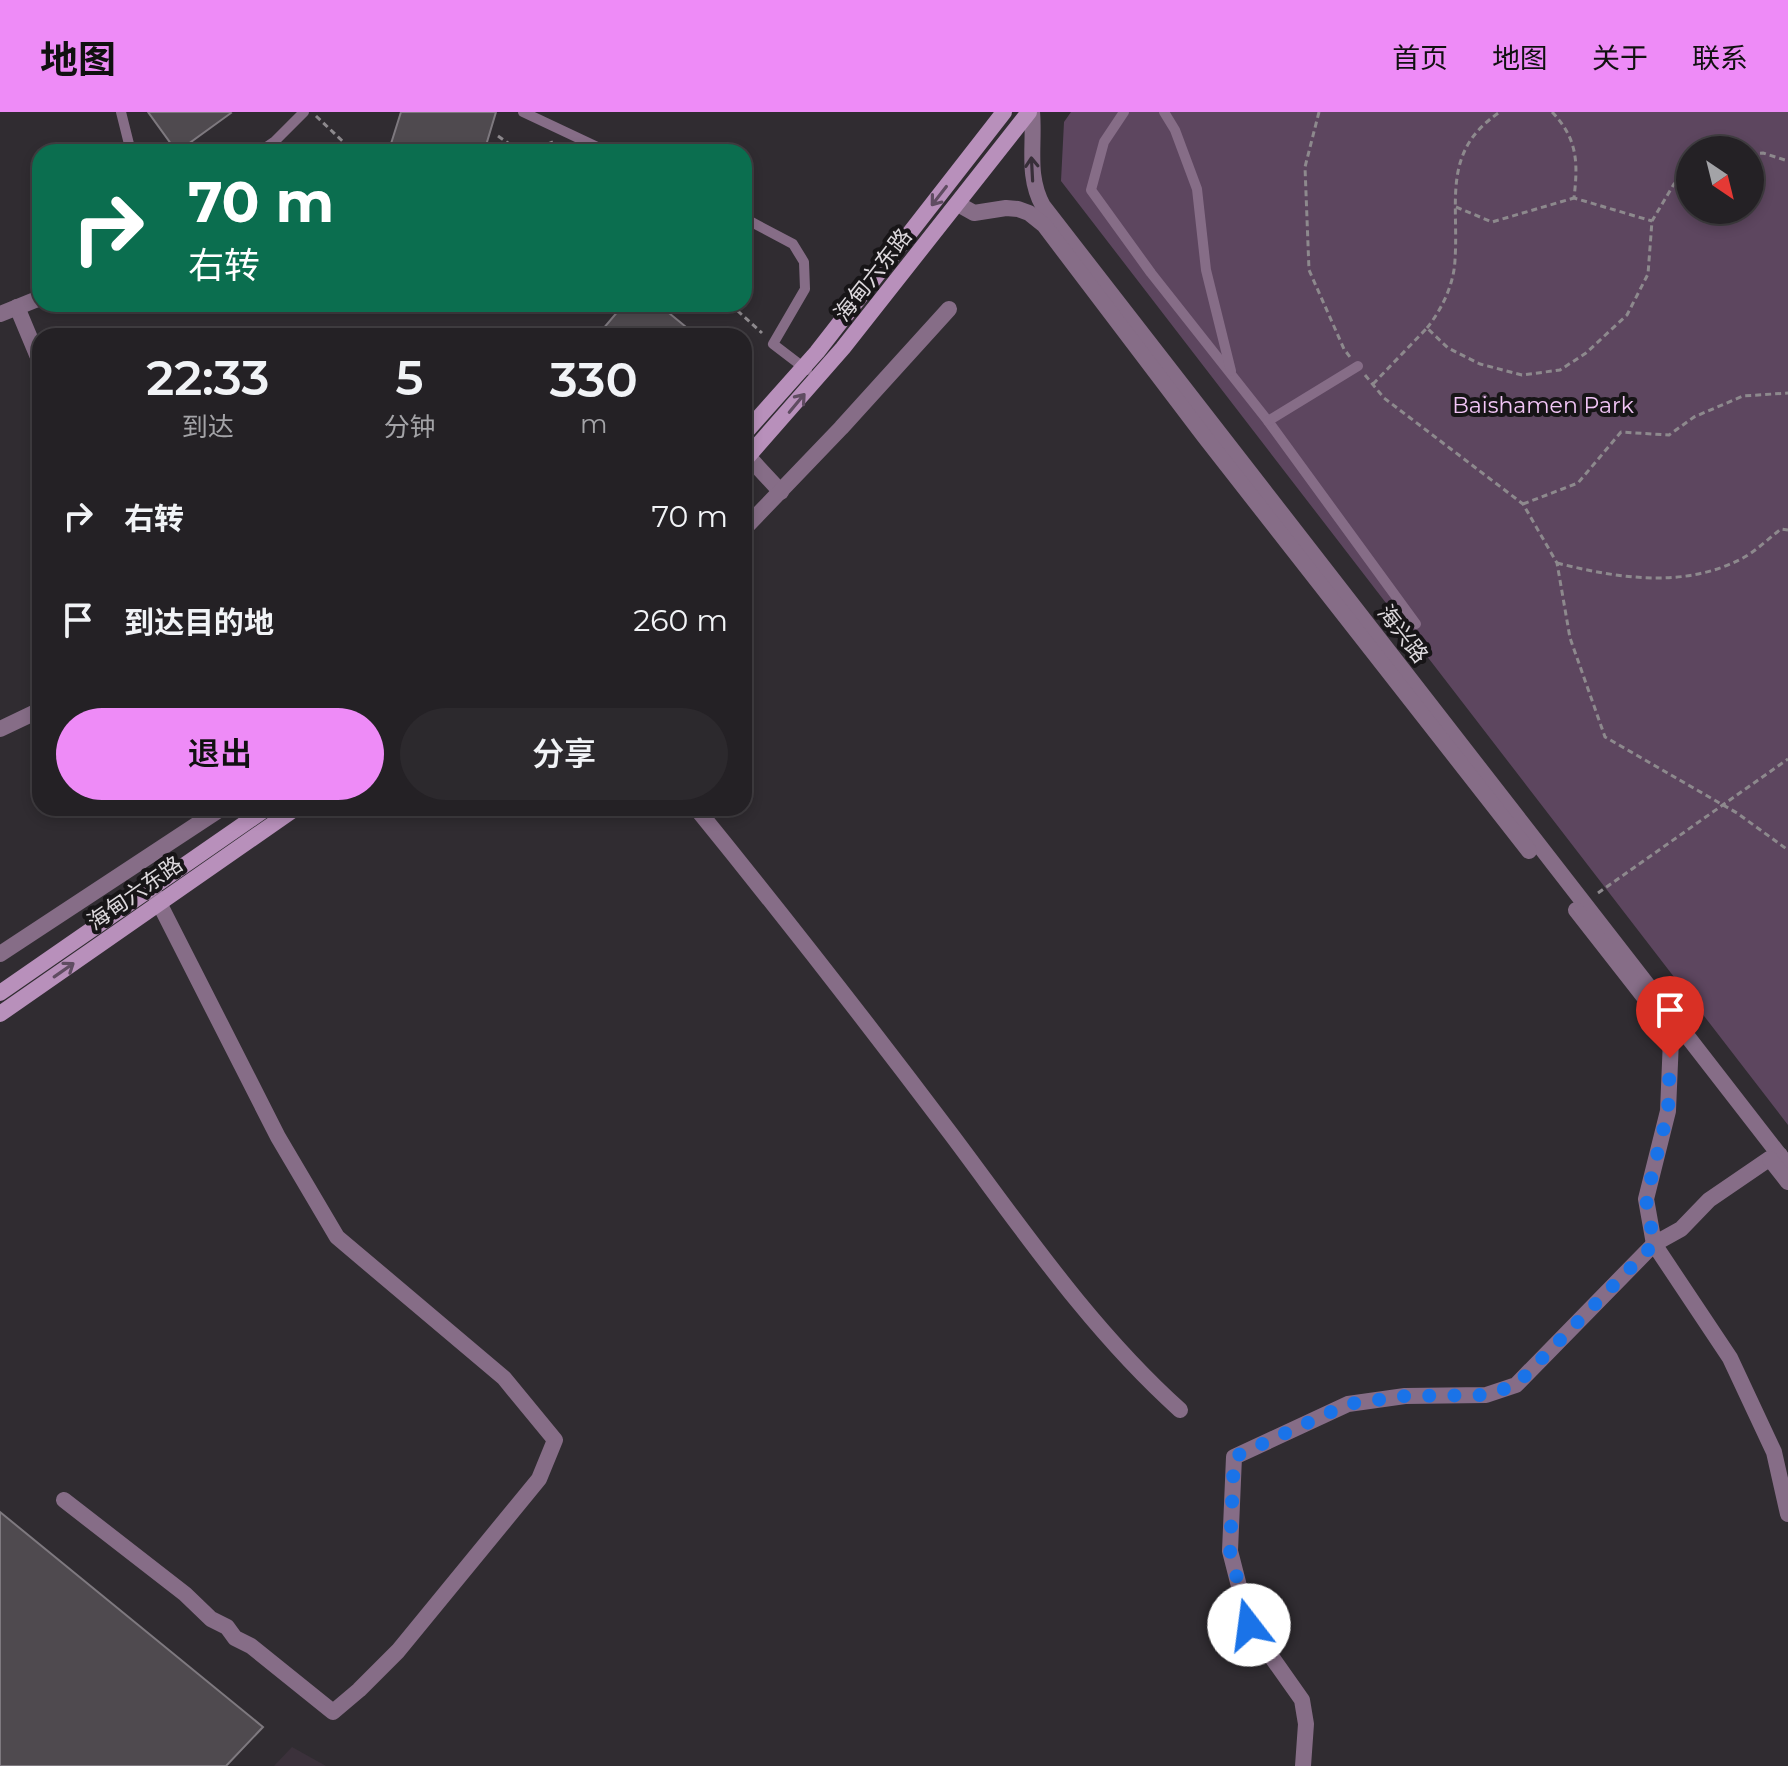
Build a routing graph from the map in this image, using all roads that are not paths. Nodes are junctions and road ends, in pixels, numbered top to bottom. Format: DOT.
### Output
graph roads {
  1 [pos="121,112"];
  2 [pos="304,112"];
  3 [pos="523,112"];
  4 [pos="1004,112"];
  5 [pos="1030,112"];
  6 [pos="1124,112"];
  7 [pos="1164,112"];
  8 [pos="129,144"];
  9 [pos="271,144"];
  10 [pos="591,144"];
  11 [pos="958,204"];
  12 [pos="752,222"];
  13 [pos="32,301"];
  14 [pos="17,307"];
  15 [pos="949,309"];
  16 [pos="0,314"];
  17 [pos="32,343"];
  18 [pos="1358,366"];
  19 [pos="803,369"];
  20 [pos="1232,376"];
  21 [pos="819,377"];
  22 [pos="1268,421"];
  23 [pos="752,425"];
  24 [pos="752,449"];
  25 [pos="752,463"];
  26 [pos="781,492"];
  27 [pos="752,521"];
  28 [pos="1416,624"];
  29 [pos="32,714"];
  30 [pos="0,729"];
  31 [pos="210,816"];
  32 [pos="257,816"];
  33 [pos="283,816"];
  34 [pos="702,816"];
  35 [pos="155,895"];
  36 [pos="0,954"];
  37 [pos="0,993"];
  38 [pos="0,1014"];
  39 [pos="1671,1023"];
  40 [pos="1779,1160"];
  41 [pos="1788,1182"];
  42 [pos="1654,1244"];
  43 [pos="1180,1410"];
  44 [pos="64,1500"];
  45 [pos="1788,1514"];
  46 [pos="1303,1766"];
  1 -- 8 [label="lane"];
  2 -- 9 [label="lane"];
  3 -- 10 [label="lane"];
  4 -- 19 [label="main road, 海甸六东路, one-way"];
  5 -- 11 [label="main road, 海甸六东路"];
  39 -- 5 [label="street, 海兴路, one-way"];
  6 -- 20 [label="lane"];
  7 -- 20 [label="lane"];
  11 -- 21 [label="main road, 海甸六东路"];
  11 -- 39 [label="street, 海兴路"];
  12 -- 19 [label="lane"];
  13 -- 14 [label="street"];
  14 -- 16 [label="street"];
  14 -- 17 [label="street"];
  15 -- 26 [label="street"];
  18 -- 22 [label="lane"];
  19 -- 21 [label="lane"];
  19 -- 23 [label="main road, 海甸六东路"];
  20 -- 22 [label="lane"];
  24 -- 21 [label="main road, 海甸六东路, one-way"];
  22 -- 28 [label="lane"];
  25 -- 26 [label="street"];
  26 -- 27 [label="street"];
  29 -- 30 [label="street"];
  31 -- 36 [label="street"];
  32 -- 35 [label="main road, 海甸六东路"];
  33 -- 35 [label="main road, 海甸六东路"];
  34 -- 43 [label="street"];
  35 -- 37 [label="main road, 海甸六东路"];
  38 -- 35 [label="main road, 海甸六东路, one-way"];
  35 -- 44 [label="street"];
  39 -- 40 [label="street, 海兴路"];
  39 -- 42 [label="street"];
  40 -- 41 [label="street, 海兴路"];
  40 -- 42 [label="street"];
  42 -- 45 [label="street"];
  42 -- 46 [label="street"];
}
